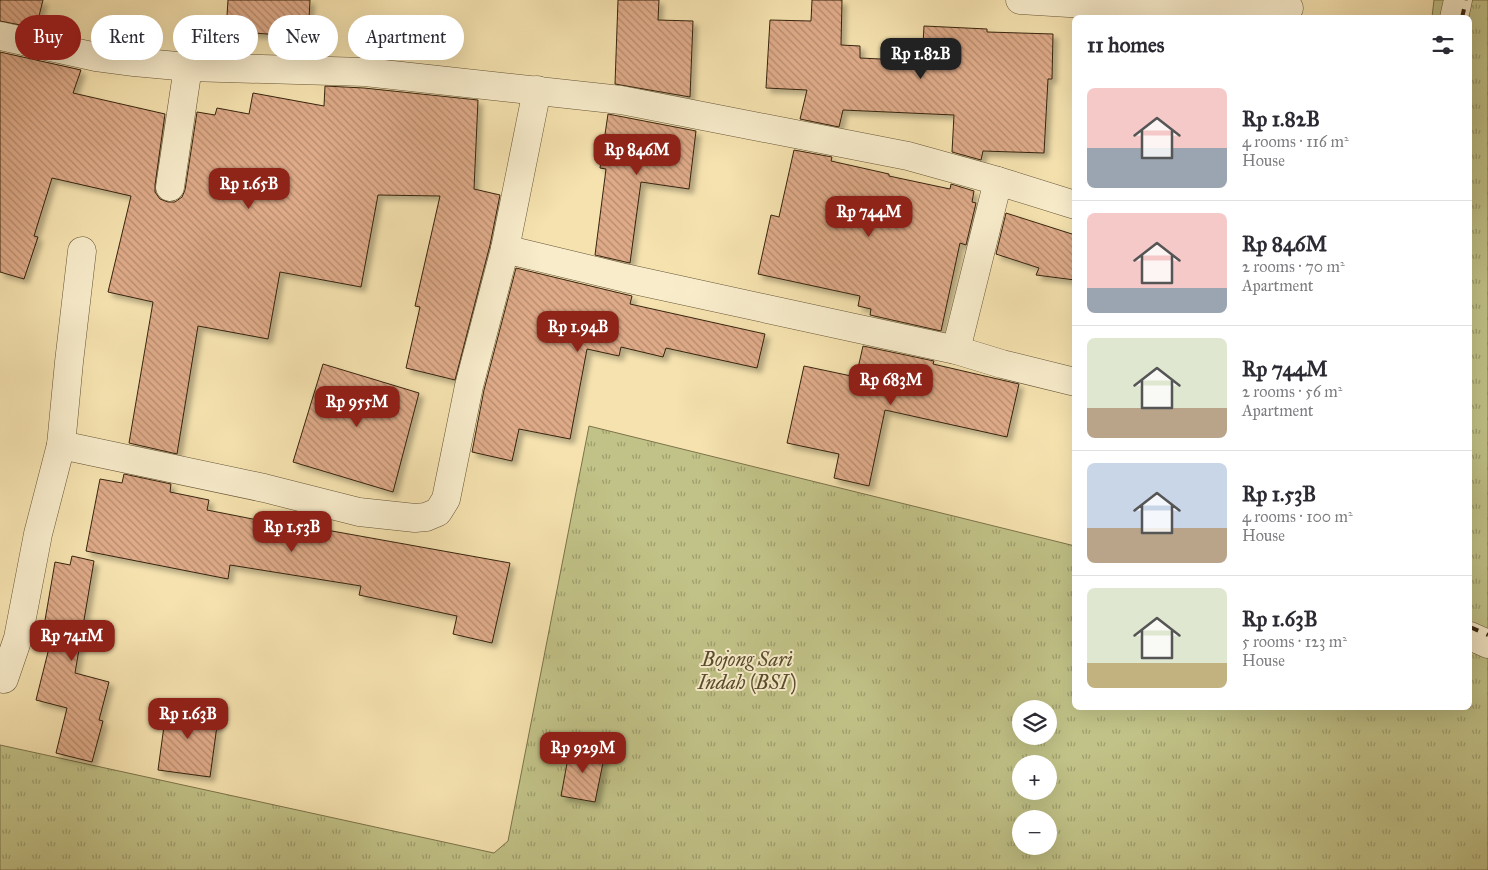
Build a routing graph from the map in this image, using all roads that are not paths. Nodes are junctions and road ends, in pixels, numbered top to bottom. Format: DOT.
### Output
graph roads {
  1 [pos="1020,0"];
  2 [pos="1458,0"];
  3 [pos="1289,9"];
  4 [pos="1455,15"];
  5 [pos="0,36"];
  6 [pos="188,67"];
  7 [pos="537,90"];
  8 [pos="998,181"];
  9 [pos="170,187"];
  10 [pos="1072,204"];
  11 [pos="505,249"];
  12 [pos="82,251"];
  13 [pos="956,350"];
  14 [pos="1072,381"];
  15 [pos="62,445"];
  16 [pos="1472,637"];
  17 [pos="1488,644"];
  18 [pos="4,679"];
  1 -- 3 [label="street"];
  2 -- 4 [label="street"];
  5 -- 6 [label="street"];
  6 -- 7 [label="street"];
  6 -- 9 [label="street"];
  7 -- 8 [label="street"];
  7 -- 11 [label="street"];
  8 -- 10 [label="street"];
  8 -- 13 [label="street"];
  11 -- 13 [label="street"];
  11 -- 15 [label="street"];
  12 -- 15 [label="street"];
  13 -- 14 [label="street"];
  15 -- 18 [label="street"];
  16 -- 17 [label="street"];
}
